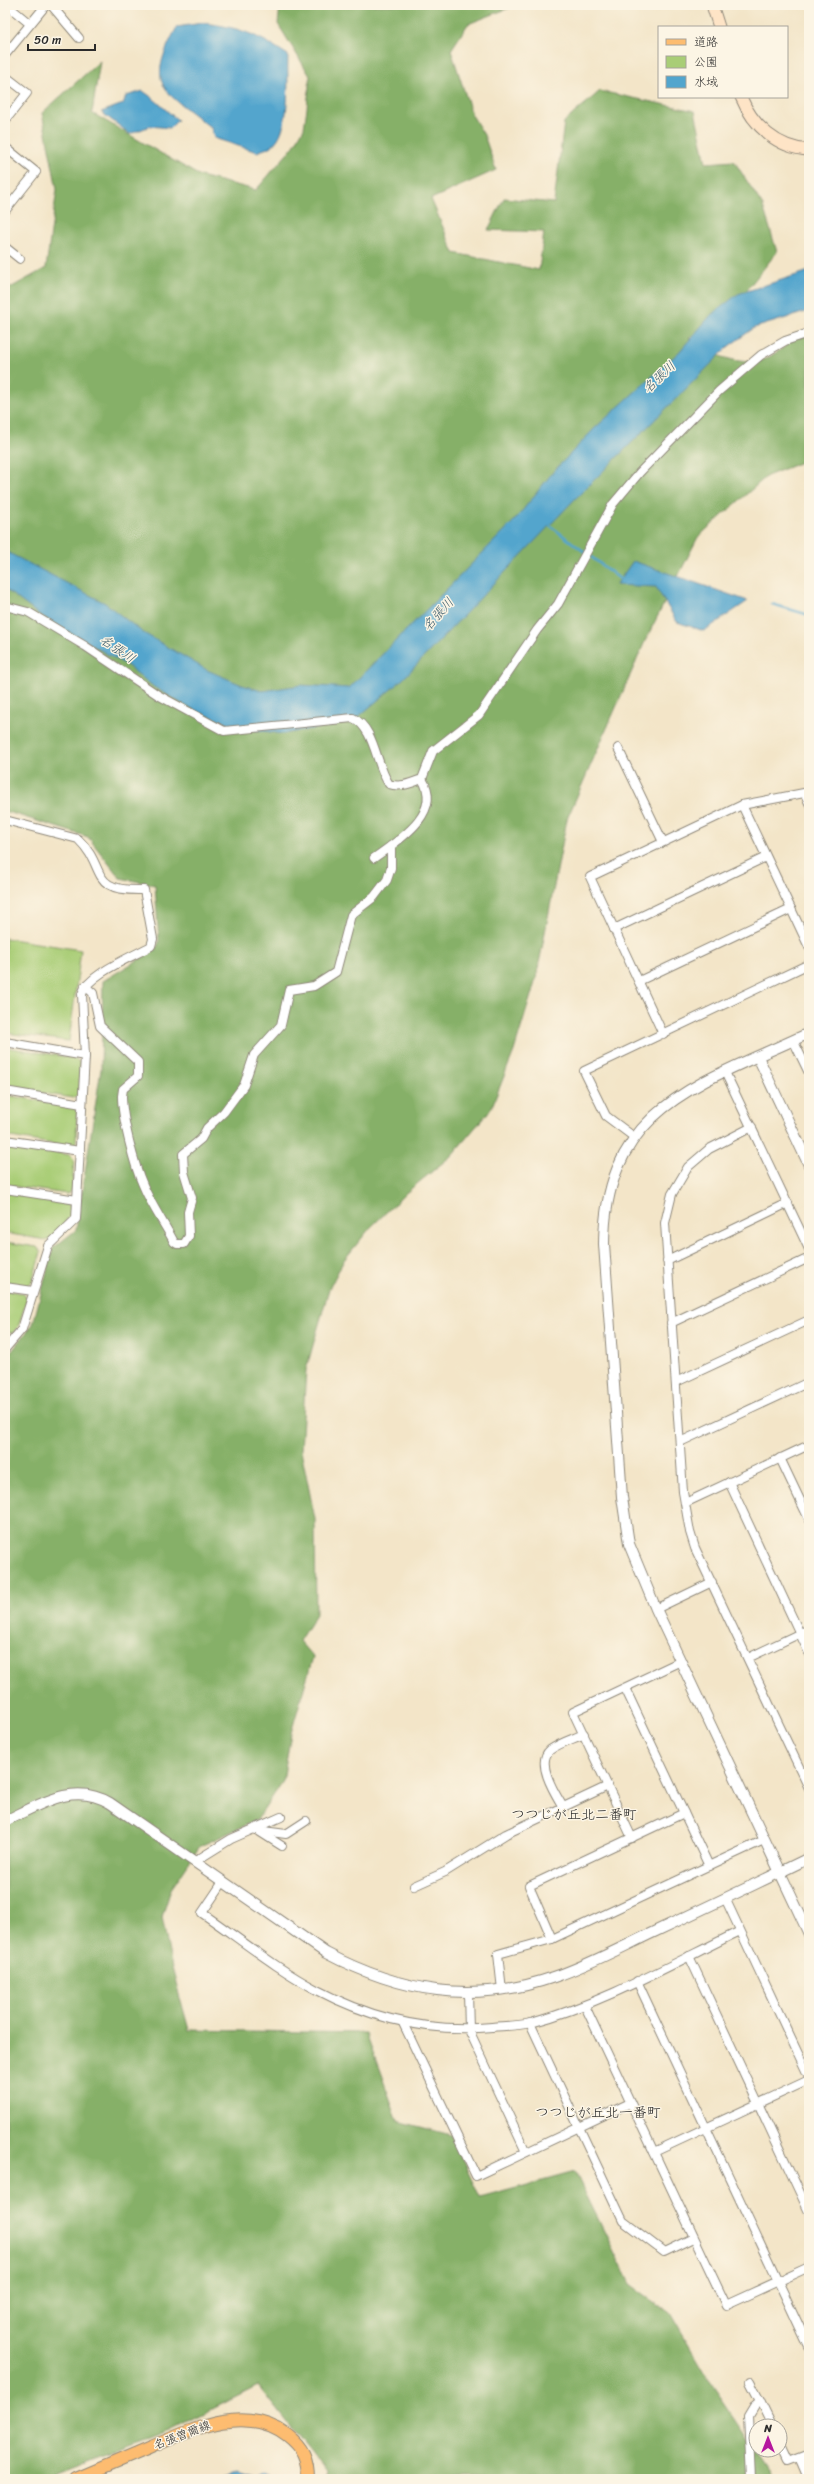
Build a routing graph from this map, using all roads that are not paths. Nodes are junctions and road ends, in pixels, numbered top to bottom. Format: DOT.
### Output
graph roads {
  1 [pos="7,5"];
  2 [pos="46,5"];
  3 [pos="51,5"];
  4 [pos="712,5"];
  5 [pos="30,24"];
  6 [pos="719,26"];
  7 [pos="79,38"];
  8 [pos="5,55"];
  9 [pos="5,76"];
  10 [pos="741,98"];
  11 [pos="5,121"];
  12 [pos="5,147"];
  13 [pos="809,150"];
  14 [pos="5,211"];
  15 [pos="5,247"];
  16 [pos="20,259"];
  17 [pos="809,333"];
  18 [pos="5,606"];
  19 [pos="618,748"];
  20 [pos="422,779"];
  21 [pos="807,793"];
  22 [pos="809,803"];
  23 [pos="742,805"];
  24 [pos="5,820"];
  25 [pos="663,842"];
  26 [pos="391,846"];
  27 [pos="766,857"];
  28 [pos="374,858"];
  29 [pos="791,909"];
  30 [pos="614,929"];
  31 [pos="809,947"];
  32 [pos="809,964"];
  33 [pos="638,981"];
  34 [pos="85,986"];
  35 [pos="809,1033"];
  36 [pos="663,1034"];
  37 [pos="793,1040"];
  38 [pos="5,1042"];
  39 [pos="85,1056"];
  40 [pos="758,1057"];
  41 [pos="725,1072"];
  42 [pos="809,1073"];
  43 [pos="5,1091"];
  44 [pos="82,1104"];
  45 [pos="752,1127"];
  46 [pos="634,1137"];
  47 [pos="5,1140"];
  48 [pos="80,1151"];
  49 [pos="809,1165"];
  50 [pos="5,1189"];
  51 [pos="77,1200"];
  52 [pos="788,1203"];
  53 [pos="809,1249"];
  54 [pos="809,1258"];
  55 [pos="666,1261"];
  56 [pos="5,1287"];
  57 [pos="34,1291"];
  58 [pos="809,1320"];
  59 [pos="671,1323"];
  60 [pos="9,1338"];
  61 [pos="5,1349"];
  62 [pos="676,1382"];
  63 [pos="809,1382"];
  64 [pos="680,1442"];
  65 [pos="809,1445"];
  66 [pos="780,1458"];
  67 [pos="729,1482"];
  68 [pos="685,1503"];
  69 [pos="809,1520"];
  70 [pos="712,1582"];
  71 [pos="656,1609"];
  72 [pos="809,1629"];
  73 [pos="800,1633"];
  74 [pos="809,1653"];
  75 [pos="748,1658"];
  76 [pos="681,1662"];
  77 [pos="625,1688"];
  78 [pos="584,1734"];
  79 [pos="608,1786"];
  80 [pos="809,1788"];
  81 [pos="563,1807"];
  82 [pos="684,1813"];
  83 [pos="281,1817"];
  84 [pos="5,1821"];
  85 [pos="306,1821"];
  86 [pos="256,1830"];
  87 [pos="632,1838"];
  88 [pos="764,1840"];
  89 [pos="282,1846"];
  90 [pos="809,1858"];
  91 [pos="194,1862"];
  92 [pos="709,1866"];
  93 [pos="780,1872"];
  94 [pos="223,1882"];
  95 [pos="414,1886"];
  96 [pos="725,1898"];
  97 [pos="740,1930"];
  98 [pos="809,1934"];
  99 [pos="552,1939"];
  100 [pos="688,1956"];
  101 [pos="637,1981"];
  102 [pos="502,1990"];
  103 [pos="468,1992"];
  104 [pos="584,2006"];
  105 [pos="403,2023"];
  106 [pos="530,2023"];
  107 [pos="469,2030"];
  108 [pos="809,2078"];
  109 [pos="630,2103"];
  110 [pos="759,2105"];
  111 [pos="578,2127"];
  112 [pos="707,2129"];
  113 [pos="526,2152"];
  114 [pos="654,2152"];
  115 [pos="809,2212"];
  116 [pos="693,2238"];
  117 [pos="809,2267"];
  118 [pos="778,2281"];
  119 [pos="809,2347"];
  120 [pos="750,2382"];
  121 [pos="760,2401"];
  122 [pos="768,2418"];
  123 [pos="809,2453"];
  124 [pos="787,2458"];
  125 [pos="799,2458"];
  126 [pos="76,2479"];
  127 [pos="308,2479"];
  128 [pos="751,2479"];
  129 [pos="808,2479"];
  1 -- 5 [label="street"];
  2 -- 5 [label="street"];
  3 -- 7 [label="street"];
  4 -- 6 [label="main road"];
  5 -- 8 [label="street"];
  9 -- 11 [label="street"];
  10 -- 13 [label="main road"];
  12 -- 14 [label="street"];
  15 -- 16 [label="street"];
  17 -- 20 [label="street"];
  18 -- 20 [label="street"];
  19 -- 25 [label="street"];
  20 -- 26 [label="street"];
  21 -- 22 [label="street"];
  21 -- 23 [label="street"];
  23 -- 25 [label="street"];
  23 -- 27 [label="street"];
  24 -- 34 [label="street"];
  25 -- 30 [label="street"];
  26 -- 28 [label="street"];
  26 -- 34 [label="street"];
  27 -- 29 [label="street"];
  27 -- 30 [label="street"];
  29 -- 31 [label="street"];
  29 -- 33 [label="street"];
  30 -- 33 [label="street"];
  32 -- 36 [label="street"];
  33 -- 36 [label="street"];
  34 -- 39 [label="street"];
  35 -- 37 [label="street"];
  36 -- 46 [label="street"];
  37 -- 40 [label="street"];
  37 -- 42 [label="street"];
  38 -- 39 [label="street"];
  39 -- 44 [label="street"];
  40 -- 41 [label="street"];
  40 -- 49 [label="street"];
  41 -- 45 [label="street"];
  41 -- 46 [label="street"];
  43 -- 44 [label="street"];
  44 -- 48 [label="street"];
  45 -- 52 [label="street"];
  45 -- 55 [label="street"];
  46 -- 71 [label="street"];
  47 -- 48 [label="street"];
  48 -- 51 [label="street"];
  50 -- 51 [label="street"];
  51 -- 57 [label="street"];
  52 -- 53 [label="street"];
  52 -- 55 [label="street"];
  54 -- 59 [label="street"];
  55 -- 59 [label="street"];
  56 -- 57 [label="street"];
  57 -- 60 [label="street"];
  58 -- 62 [label="street"];
  59 -- 62 [label="street"];
  60 -- 61 [label="street"];
  62 -- 64 [label="street"];
  63 -- 64 [label="street"];
  64 -- 68 [label="street"];
  65 -- 66 [label="street"];
  66 -- 67 [label="street"];
  66 -- 69 [label="street"];
  67 -- 68 [label="street"];
  67 -- 73 [label="street"];
  68 -- 70 [label="street"];
  70 -- 71 [label="street"];
  70 -- 75 [label="street"];
  71 -- 76 [label="street"];
  72 -- 73 [label="street"];
  73 -- 74 [label="street"];
  73 -- 75 [label="street"];
  75 -- 80 [label="street"];
  76 -- 77 [label="street"];
  76 -- 88 [label="street"];
  77 -- 78 [label="street"];
  77 -- 82 [label="street"];
  78 -- 79 [label="street"];
  78 -- 81 [label="street"];
  79 -- 81 [label="street"];
  79 -- 87 [label="street"];
  81 -- 95 [label="street"];
  82 -- 87 [label="street"];
  82 -- 92 [label="street"];
  83 -- 86 [label="street"];
  84 -- 91 [label="street"];
  85 -- 86 [label="street"];
  86 -- 89 [label="street"];
  86 -- 91 [label="street"];
  87 -- 99 [label="street"];
  88 -- 92 [label="street"];
  88 -- 93 [label="street"];
  90 -- 93 [label="street"];
  91 -- 94 [label="street"];
  92 -- 99 [label="street"];
  93 -- 96 [label="street"];
  93 -- 98 [label="street"];
  94 -- 103 [label="street"];
  94 -- 105 [label="street"];
  96 -- 97 [label="street"];
  96 -- 102 [label="street"];
  97 -- 100 [label="street"];
  97 -- 108 [label="street"];
  99 -- 102 [label="street"];
  100 -- 101 [label="street"];
  100 -- 110 [label="street"];
  101 -- 104 [label="street"];
  101 -- 112 [label="street"];
  102 -- 103 [label="street"];
  103 -- 107 [label="street"];
  104 -- 106 [label="street"];
  104 -- 109 [label="street"];
  105 -- 107 [label="street"];
  105 -- 113 [label="street"];
  106 -- 107 [label="street"];
  106 -- 111 [label="street"];
  107 -- 113 [label="street"];
  108 -- 110 [label="street"];
  109 -- 111 [label="street"];
  109 -- 114 [label="street"];
  110 -- 112 [label="street"];
  110 -- 115 [label="street"];
  111 -- 113 [label="street"];
  111 -- 116 [label="street"];
  112 -- 114 [label="street"];
  112 -- 118 [label="street"];
  114 -- 116 [label="street"];
  116 -- 118 [label="street"];
  117 -- 118 [label="street"];
  118 -- 119 [label="street"];
  120 -- 121 [label="street"];
  121 -- 122 [label="street"];
  121 -- 128 [label="street"];
  123 -- 125 [label="street"];
  124 -- 125 [label="street"];
  125 -- 129 [label="street"];
  126 -- 127 [label="main road, 名張曽爾線"];
}
